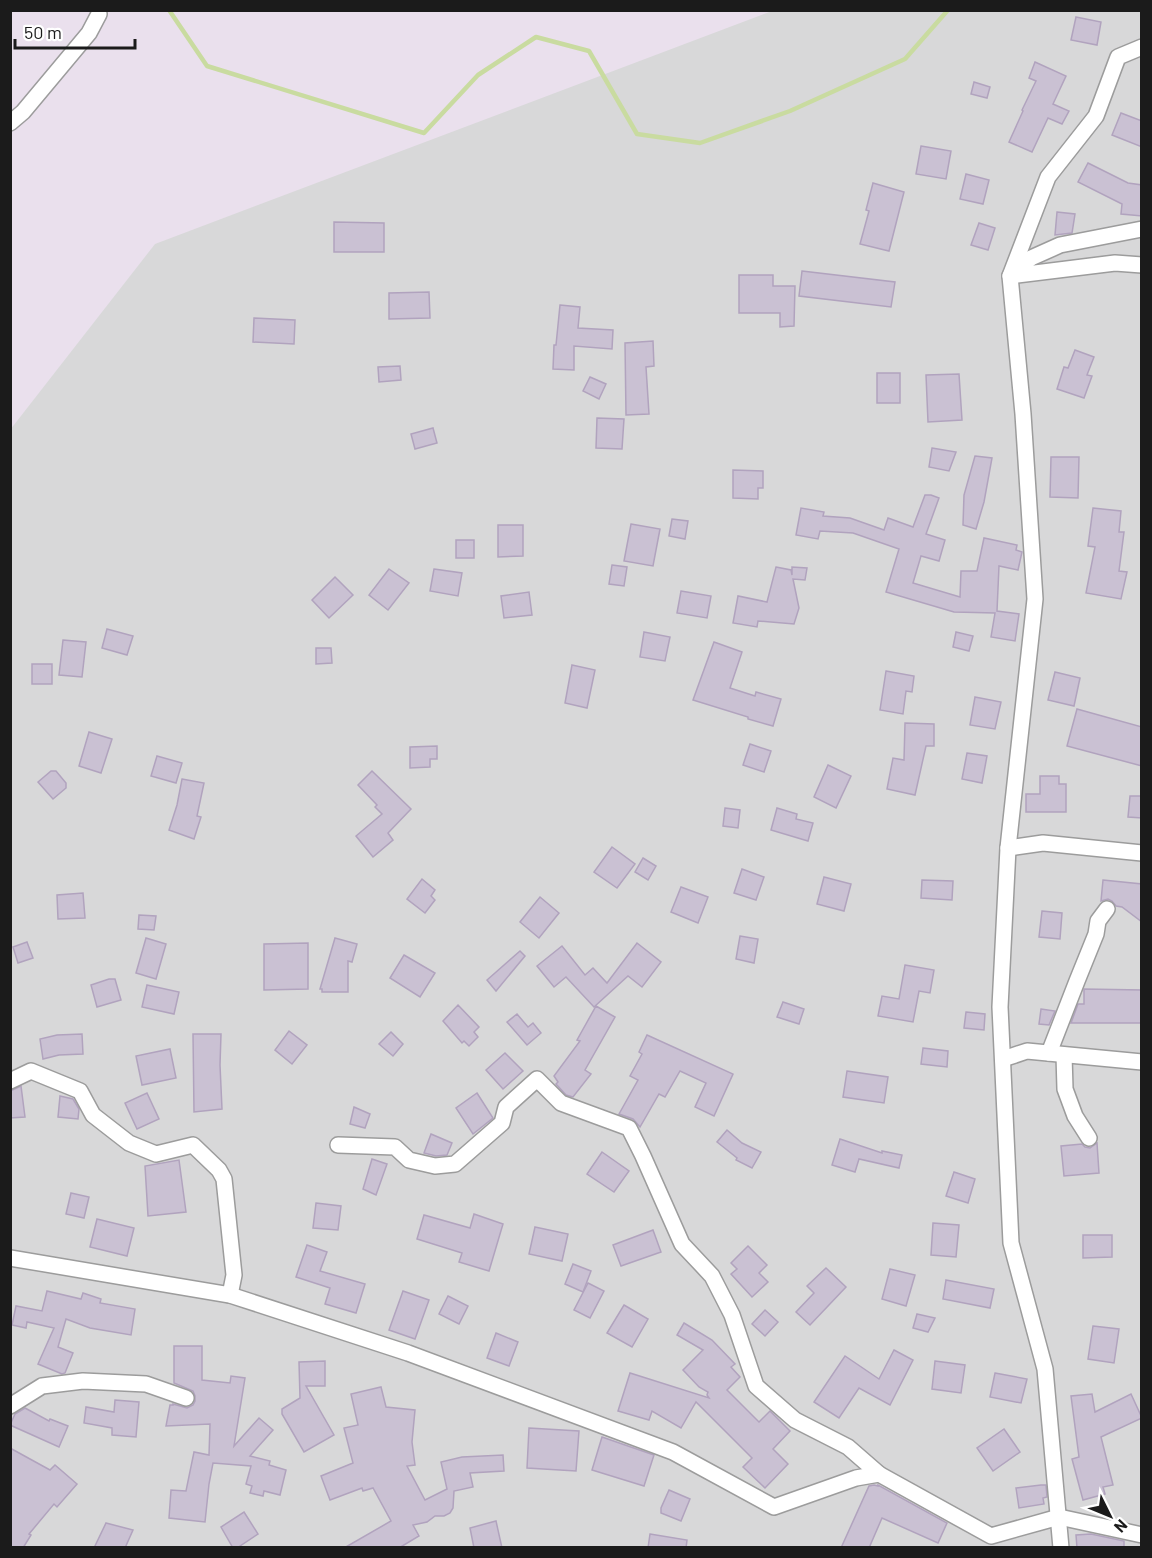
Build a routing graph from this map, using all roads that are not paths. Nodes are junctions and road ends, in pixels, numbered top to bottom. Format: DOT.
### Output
graph roads {
  1 [pos="99,14"];
  2 [pos="1142,47"];
  3 [pos="10,123"];
  4 [pos="1142,229"];
  5 [pos="1142,265"];
  6 [pos="1010,276"];
  7 [pos="1008,848"];
  8 [pos="1142,853"];
  9 [pos="1107,909"];
  10 [pos="1057,1054"];
  11 [pos="1003,1059"];
  12 [pos="1142,1062"];
  13 [pos="10,1081"];
  14 [pos="1089,1138"];
  15 [pos="338,1145"];
  16 [pos="10,1258"];
  17 [pos="230,1295"];
  18 [pos="186,1398"];
  19 [pos="10,1406"];
  20 [pos="879,1474"];
  21 [pos="1059,1517"];
  22 [pos="1142,1535"];
  23 [pos="1061,1548"];
  1 -- 3 [label="street"];
  2 -- 6 [label="street"];
  4 -- 6 [label="street"];
  5 -- 6 [label="street"];
  6 -- 7 [label="street"];
  7 -- 8 [label="street"];
  7 -- 11 [label="street"];
  9 -- 10 [label="street"];
  10 -- 11 [label="street"];
  10 -- 12 [label="street"];
  10 -- 14 [label="street"];
  11 -- 21 [label="street"];
  13 -- 17 [label="street"];
  15 -- 20 [label="street"];
  16 -- 17 [label="street"];
  17 -- 20 [label="street"];
  18 -- 19 [label="street"];
  20 -- 21 [label="street"];
  21 -- 22 [label="street"];
  21 -- 23 [label="street"];
}
